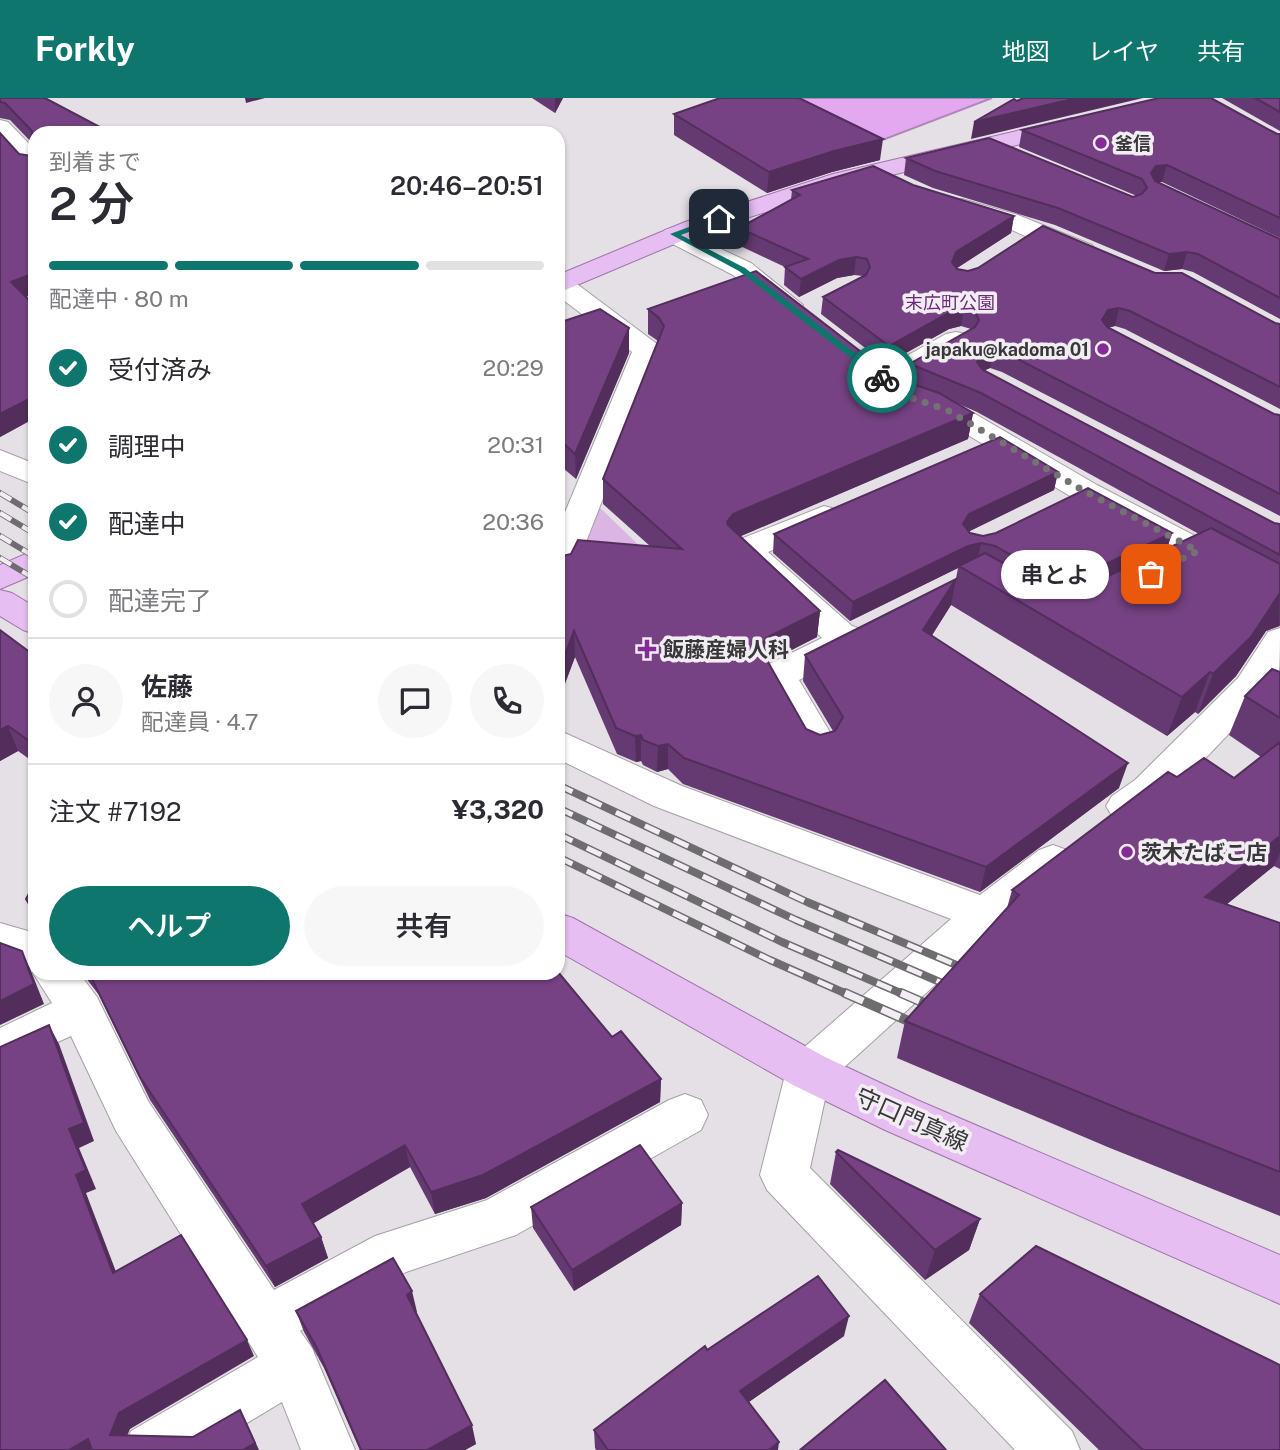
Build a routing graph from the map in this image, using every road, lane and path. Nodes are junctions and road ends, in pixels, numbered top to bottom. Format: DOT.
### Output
graph roads {
  1 [pos="1091,121"];
  2 [pos="5,141"];
  3 [pos="990,145"];
  4 [pos="28,159"];
  5 [pos="1029,162"];
  6 [pos="876,172"];
  7 [pos="674,234"];
  8 [pos="1110,262"];
  9 [pos="565,282"];
  10 [pos="565,289"];
  11 [pos="809,311"];
  12 [pos="960,338"];
  13 [pos="998,439"];
  14 [pos="962,455"];
  15 [pos="0,459"];
  16 [pos="28,473"];
  17 [pos="1084,490"];
  18 [pos="857,503"];
  19 [pos="1049,508"];
  20 [pos="1198,551"];
  21 [pos="565,553"];
  22 [pos="28,565"];
  23 [pos="1163,568"];
  24 [pos="0,579"];
  25 [pos="1280,594"];
  26 [pos="0,601"];
  27 [pos="28,618"];
  28 [pos="883,623"];
  29 [pos="1280,640"];
  30 [pos="847,641"];
  31 [pos="1266,694"];
  32 [pos="818,744"];
  33 [pos="565,746"];
  34 [pos="985,914"];
  35 [pos="565,934"];
  36 [pos="0,940"];
  37 [pos="28,948"];
  38 [pos="60,980"];
  39 [pos="81,1010"];
  40 [pos="0,1049"];
  41 [pos="809,1071"];
  42 [pos="685,1115"];
  43 [pos="1280,1280"];
  44 [pos="264,1323"];
  45 [pos="293,1366"];
  46 [pos="150,1450"];
  47 [pos="328,1450"];
  48 [pos="1053,1450"];
  1 -- 3 [label="main road"];
  2 -- 4 [label="street"];
  3 -- 5 [label="street"];
  3 -- 6 [label="main road"];
  6 -- 7 [label="main road"];
  6 -- 8 [label="street"];
  7 -- 9 [label="main road"];
  7 -- 11 [label="street"];
  10 -- 21 [label="street"];
  12 -- 13 [label="street"];
  13 -- 14 [label="street"];
  13 -- 17 [label="street"];
  15 -- 16 [label="street"];
  17 -- 19 [label="street"];
  17 -- 20 [label="street"];
  18 -- 30 [label="street"];
  20 -- 23 [label="street"];
  20 -- 25 [label="street"];
  22 -- 24 [label="main road"];
  26 -- 27 [label="main road"];
  28 -- 30 [label="street"];
  29 -- 31 [label="street"];
  30 -- 32 [label="street"];
  31 -- 34 [label="street"];
  33 -- 34 [label="street"];
  34 -- 41 [label="street"];
  35 -- 41 [label="main road, 守口門真線"];
  36 -- 37 [label="street"];
  38 -- 39 [label="street"];
  39 -- 40 [label="street"];
  39 -- 44 [label="street"];
  41 -- 43 [label="main road, 守口門真線"];
  41 -- 48 [label="street"];
  42 -- 44 [label="street"];
  44 -- 45 [label="street"];
  45 -- 46 [label="street"];
  45 -- 47 [label="street"];
}
